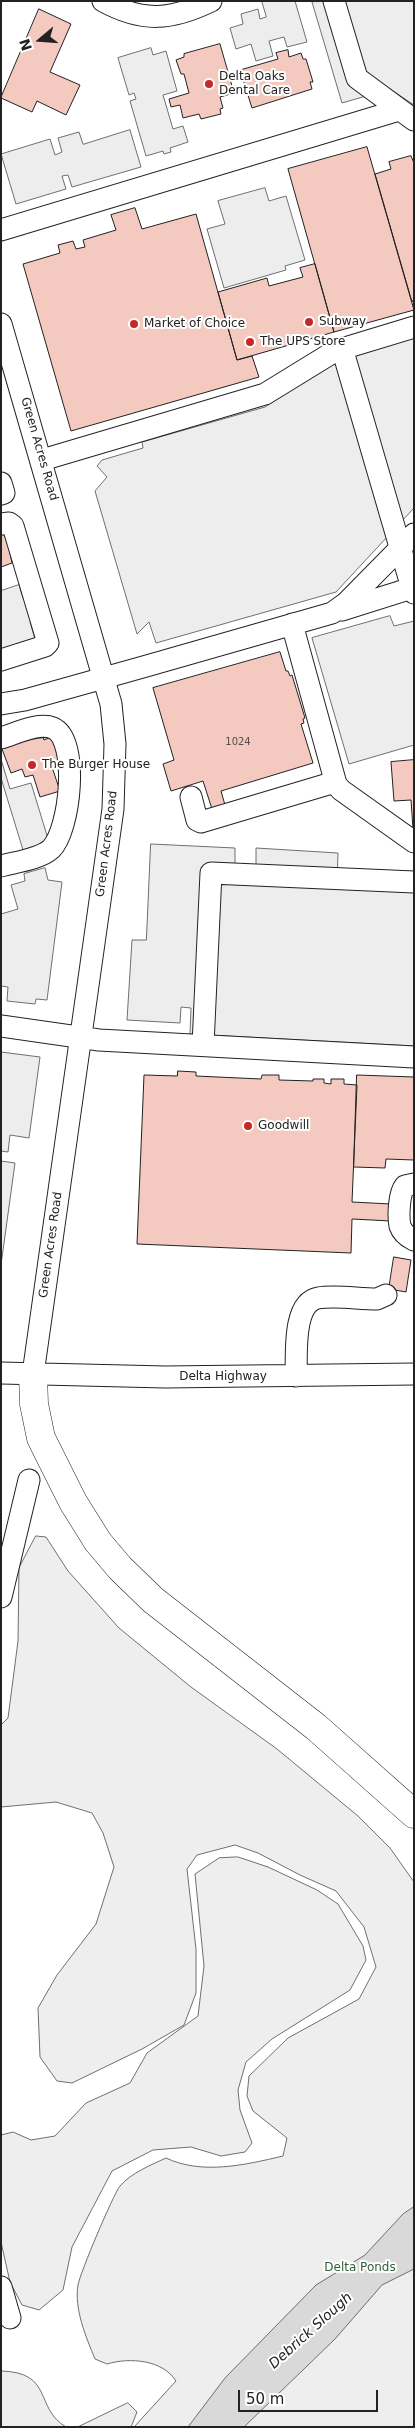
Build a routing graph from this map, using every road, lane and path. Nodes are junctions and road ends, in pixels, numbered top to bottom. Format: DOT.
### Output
graph roads {
  1 [pos="103,1"];
  2 [pos="212,1"];
  3 [pos="334,1"];
  4 [pos="406,115"];
  5 [pos="1,230"];
  6 [pos="1,324"];
  7 [pos="414,327"];
  8 [pos="342,348"];
  9 [pos="7,367"];
  10 [pos="42,460"];
  11 [pos="1,483"];
  12 [pos="1,494"];
  13 [pos="1,524"];
  14 [pos="407,540"];
  15 [pos="413,591"];
  16 [pos="332,613"];
  17 [pos="292,624"];
  18 [pos="1,660"];
  19 [pos="104,678"];
  20 [pos="1,704"];
  21 [pos="1,738"];
  22 [pos="336,782"];
  23 [pos="190,797"];
  24 [pos="414,842"];
  25 [pos="1,866"];
  26 [pos="414,882"];
  27 [pos="1,1026"];
  28 [pos="80,1038"];
  29 [pos="203,1045"];
  30 [pos="414,1057"];
  31 [pos="414,1184"];
  32 [pos="414,1240"];
  33 [pos="386,1295"];
  34 [pos="1,1373"];
  35 [pos="33,1374"];
  36 [pos="414,1374"];
  37 [pos="296,1376"];
  38 [pos="30,1480"];
  39 [pos="1,1597"];
  40 [pos="414,1814"];
  41 [pos="1,2287"];
  42 [pos="10,2318"];
  1 -- 2 [label="street"];
  3 -- 4 [label="street"];
  4 -- 5 [label="street"];
  6 -- 9 [label="street, Green Acres Road"];
  7 -- 8 [label="street"];
  8 -- 10 [label="street"];
  8 -- 14 [label="street"];
  9 -- 10 [label="street, Green Acres Road"];
  10 -- 19 [label="street, Green Acres Road"];
  11 -- 12 [label="street"];
  13 -- 18 [label="street"];
  14 -- 15 [label="street"];
  14 -- 16 [label="street"];
  15 -- 16 [label="street"];
  16 -- 17 [label="street"];
  17 -- 19 [label="street"];
  17 -- 22 [label="street"];
  19 -- 20 [label="street"];
  19 -- 28 [label="street, Green Acres Road"];
  21 -- 25 [label="street"];
  22 -- 23 [label="street"];
  22 -- 24 [label="street"];
  26 -- 29 [label="street"];
  27 -- 28 [label="street"];
  28 -- 29 [label="street"];
  28 -- 35 [label="street, Green Acres Road"];
  29 -- 30 [label="street"];
  31 -- 32 [label="street"];
  33 -- 37 [label="street"];
  34 -- 35 [label="street, Delta Highway"];
  35 -- 37 [label="street, Delta Highway"];
  35 -- 40 [label="highway"];
  36 -- 37 [label="street, Delta Highway"];
  38 -- 39 [label="street"];
  41 -- 42 [label="street"];
}
